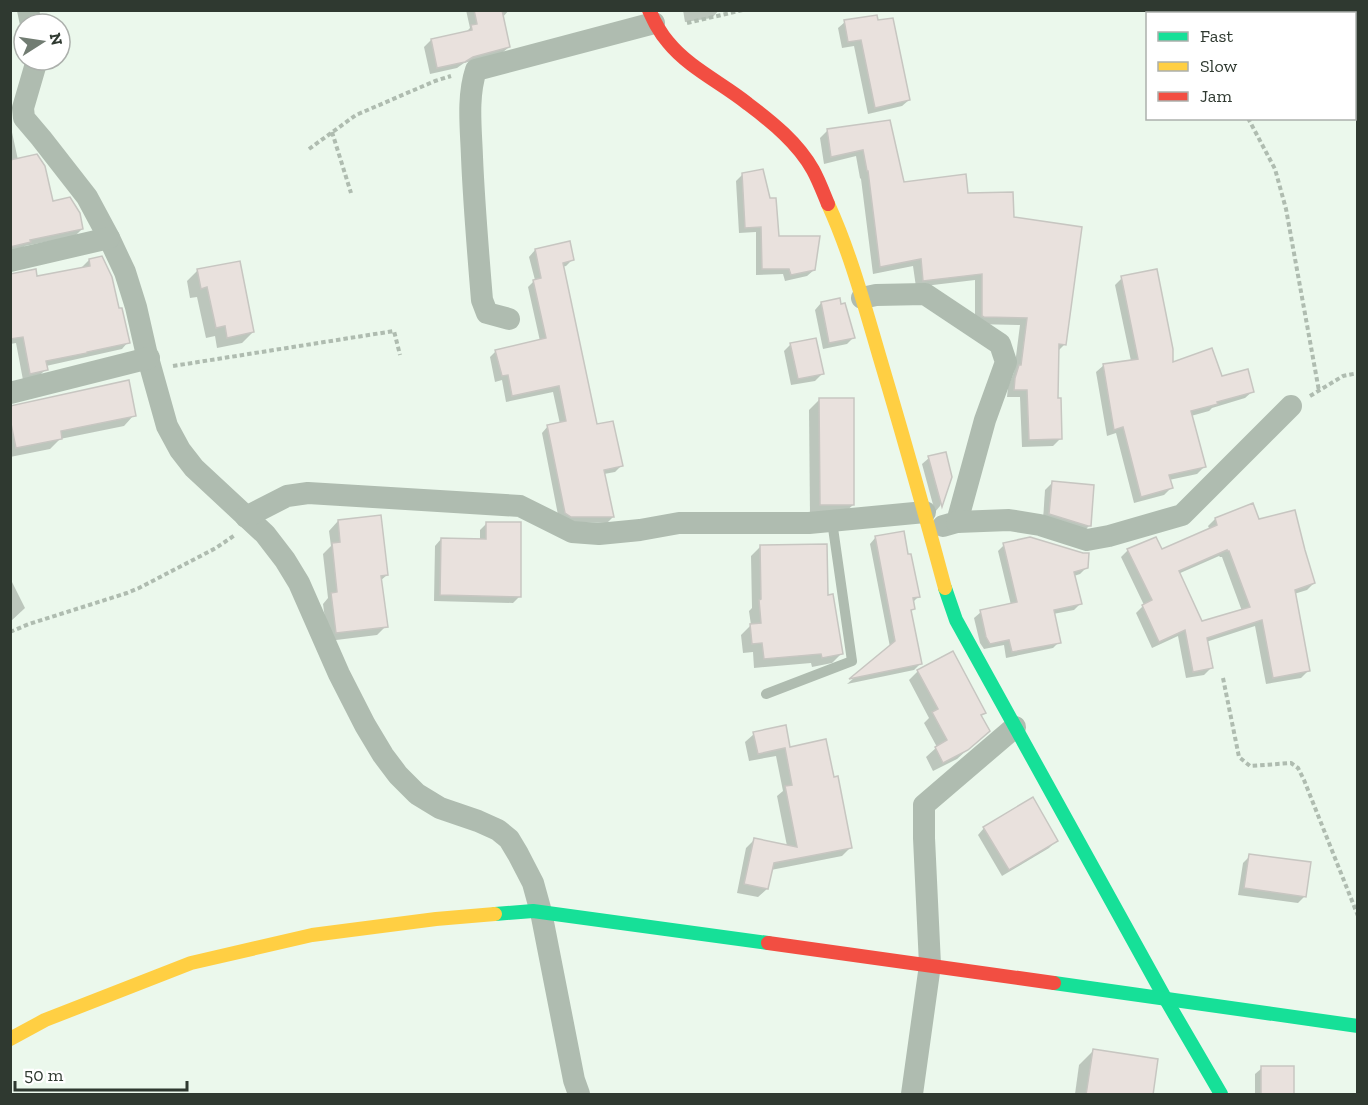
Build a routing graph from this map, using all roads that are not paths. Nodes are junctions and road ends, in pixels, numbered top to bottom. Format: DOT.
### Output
graph roads {
  1 [pos="653,21"];
  2 [pos="34,72"];
  3 [pos="109,238"];
  4 [pos="10,261"];
  5 [pos="862,298"];
  6 [pos="508,319"];
  7 [pos="150,364"];
  8 [pos="10,393"];
  9 [pos="1291,406"];
  10 [pos="249,519"];
  11 [pos="832,521"];
  12 [pos="927,521"];
  13 [pos="957,522"];
  14 [pos="766,694"];
  15 [pos="1015,727"];
  16 [pos="541,912"];
  17 [pos="930,965"];
  18 [pos="1165,998"];
  19 [pos="1358,1026"];
  20 [pos="10,1039"];
  21 [pos="579,1095"];
  22 [pos="912,1095"];
  23 [pos="1221,1095"];
  1 -- 5 [label="street"];
  1 -- 6 [label="street"];
  2 -- 3 [label="street"];
  3 -- 4 [label="street"];
  3 -- 7 [label="street"];
  5 -- 12 [label="street"];
  5 -- 13 [label="street"];
  7 -- 8 [label="street"];
  7 -- 10 [label="street"];
  9 -- 13 [label="street"];
  10 -- 11 [label="street"];
  10 -- 16 [label="street"];
  11 -- 12 [label="street"];
  11 -- 14 [label="lane"];
  12 -- 13 [label="street"];
  12 -- 15 [label="street"];
  15 -- 17 [label="street"];
  15 -- 18 [label="street"];
  16 -- 17 [label="street"];
  16 -- 20 [label="street"];
  16 -- 21 [label="street"];
  17 -- 18 [label="street"];
  17 -- 22 [label="street"];
  18 -- 19 [label="street"];
  18 -- 23 [label="street"];
}
